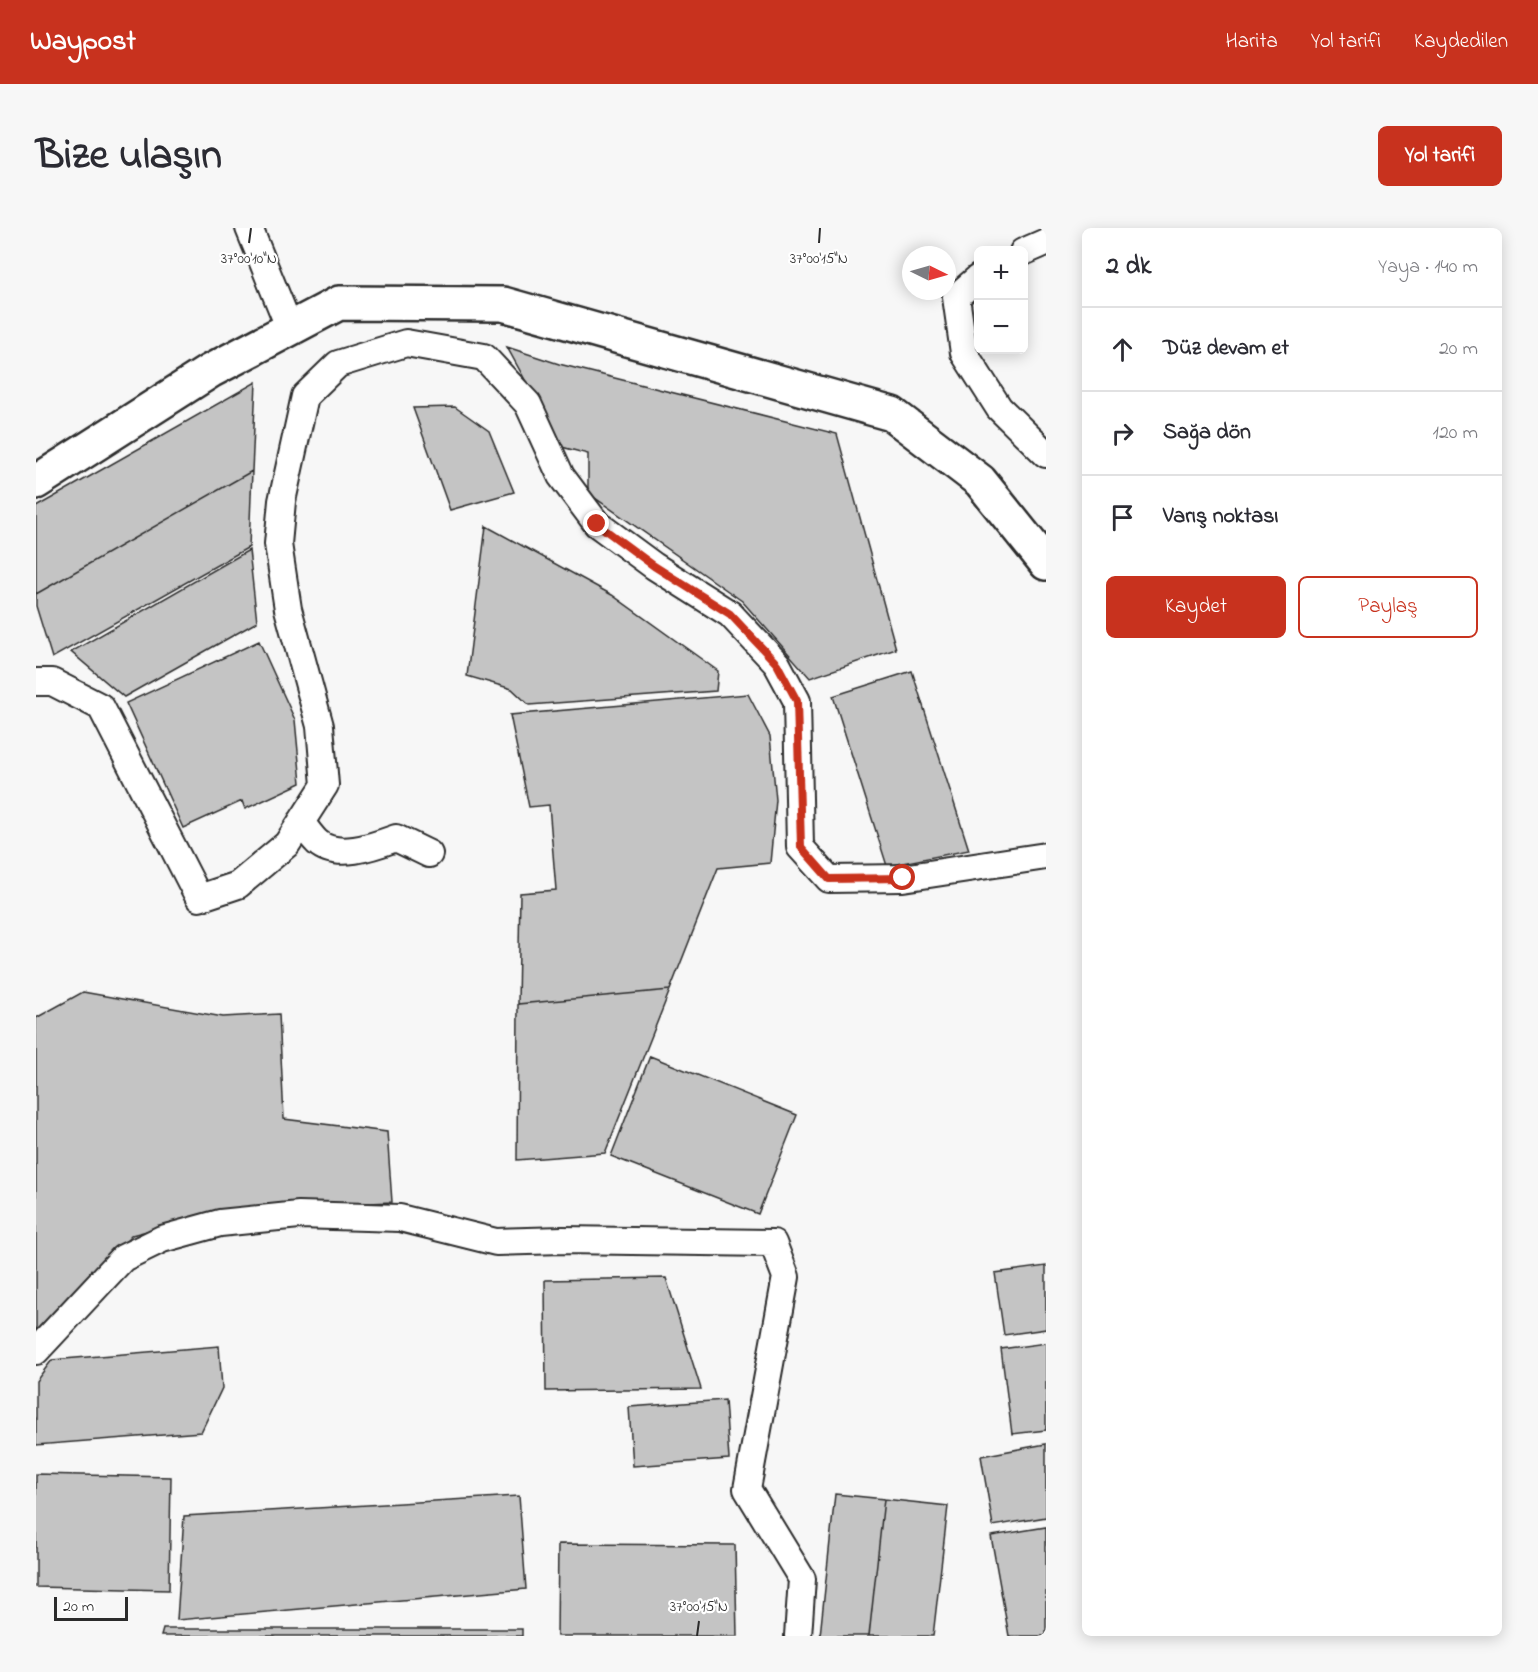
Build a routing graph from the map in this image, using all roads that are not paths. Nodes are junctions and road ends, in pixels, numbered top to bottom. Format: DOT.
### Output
graph roads {
  1 [pos="249,228"];
  2 [pos="1046,242"];
  3 [pos="1028,250"];
  4 [pos="974,281"];
  5 [pos="290,329"];
  6 [pos="1046,454"];
  7 [pos="36,482"];
  8 [pos="1046,563"];
  9 [pos="36,682"];
  10 [pos="301,822"];
  11 [pos="429,854"];
  12 [pos="1046,856"];
  13 [pos="36,1351"];
  14 [pos="798,1636"];
  1 -- 5 [label="street"];
  2 -- 3 [label="street"];
  4 -- 6 [label="street"];
  5 -- 7 [label="street"];
  5 -- 8 [label="street"];
  9 -- 10 [label="street"];
  10 -- 11 [label="street"];
  10 -- 12 [label="street"];
  13 -- 14 [label="street"];
}
